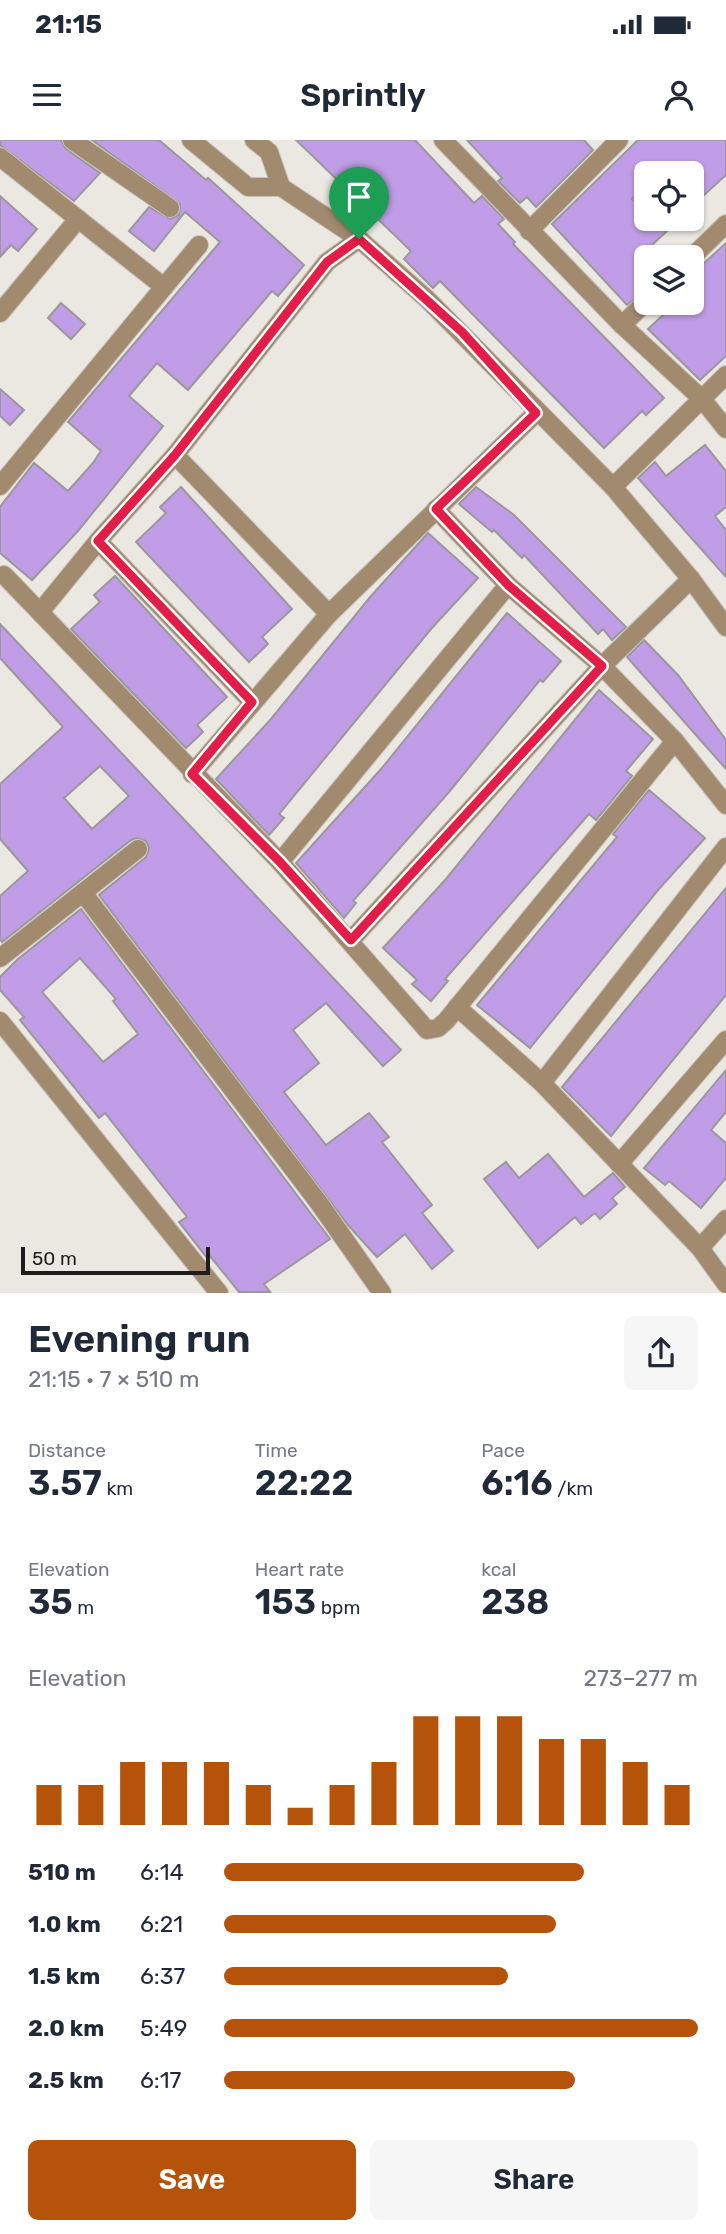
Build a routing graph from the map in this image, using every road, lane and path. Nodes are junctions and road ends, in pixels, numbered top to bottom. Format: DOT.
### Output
graph roads {
  1 [pos="72,140"];
  2 [pos="191,140"];
  3 [pos="254,140"];
  4 [pos="619,140"];
  5 [pos="452,143"];
  6 [pos="275,146"];
  7 [pos="0,157"];
  8 [pos="282,187"];
  9 [pos="170,208"];
  10 [pos="79,219"];
  11 [pos="726,224"];
  12 [pos="529,231"];
  13 [pos="359,239"];
  14 [pos="198,245"];
  15 [pos="704,245"];
  16 [pos="164,287"];
  17 [pos="0,313"];
  18 [pos="634,314"];
  19 [pos="622,325"];
  20 [pos="726,375"];
  21 [pos="702,400"];
  22 [pos="536,413"];
  23 [pos="726,429"];
  24 [pos="175,455"];
  25 [pos="0,485"];
  26 [pos="613,488"];
  27 [pos="436,509"];
  28 [pos="98,541"];
  29 [pos="4,575"];
  30 [pos="691,579"];
  31 [pos="508,585"];
  32 [pos="40,612"];
  33 [pos="328,614"];
  34 [pos="726,627"];
  35 [pos="602,666"];
  36 [pos="252,702"];
  37 [pos="675,741"];
  38 [pos="192,774"];
  39 [pos="726,805"];
  40 [pos="726,847"];
  41 [pos="138,849"];
  42 [pos="280,862"];
  43 [pos="83,894"];
  44 [pos="351,940"];
  45 [pos="0,958"];
  46 [pos="457,1007"];
  47 [pos="0,1021"];
  48 [pos="726,1040"];
  49 [pos="542,1083"];
  50 [pos="619,1164"];
  51 [pos="726,1219"];
  52 [pos="699,1248"];
  53 [pos="726,1284"];
  54 [pos="219,1293"];
  55 [pos="382,1293"];
  1 -- 9 [label="street"];
  2 -- 8 [label="street"];
  3 -- 6 [label="street"];
  4 -- 12 [label="street"];
  5 -- 12 [label="street"];
  6 -- 8 [label="street"];
  7 -- 10 [label="street"];
  8 -- 13 [label="street"];
  10 -- 16 [label="street"];
  10 -- 17 [label="street"];
  11 -- 15 [label="street"];
  12 -- 19 [label="street"];
  13 -- 22 [label="street"];
  13 -- 24 [label="street"];
  14 -- 16 [label="street"];
  16 -- 25 [label="street"];
  18 -- 19 [label="street"];
  19 -- 21 [label="street"];
  20 -- 21 [label="street"];
  21 -- 23 [label="street"];
  21 -- 26 [label="street"];
  22 -- 26 [label="street"];
  22 -- 27 [label="street"];
  24 -- 28 [label="street"];
  24 -- 33 [label="street"];
  26 -- 30 [label="street"];
  27 -- 31 [label="street"];
  27 -- 33 [label="street"];
  28 -- 32 [label="street"];
  28 -- 36 [label="street"];
  29 -- 32 [label="street"];
  30 -- 34 [label="street"];
  30 -- 35 [label="street"];
  31 -- 35 [label="street"];
  31 -- 42 [label="street"];
  32 -- 38 [label="street"];
  33 -- 36 [label="street"];
  35 -- 37 [label="street"];
  35 -- 44 [label="street"];
  36 -- 38 [label="street"];
  37 -- 39 [label="street"];
  37 -- 46 [label="street"];
  38 -- 42 [label="street"];
  40 -- 49 [label="street"];
  41 -- 43 [label="street"];
  42 -- 44 [label="street"];
  43 -- 45 [label="street"];
  43 -- 55 [label="street"];
  44 -- 46 [label="street"];
  46 -- 49 [label="street"];
  47 -- 54 [label="street"];
  48 -- 50 [label="street"];
  49 -- 50 [label="street"];
  50 -- 52 [label="street"];
  51 -- 52 [label="street"];
  52 -- 53 [label="street"];
}
